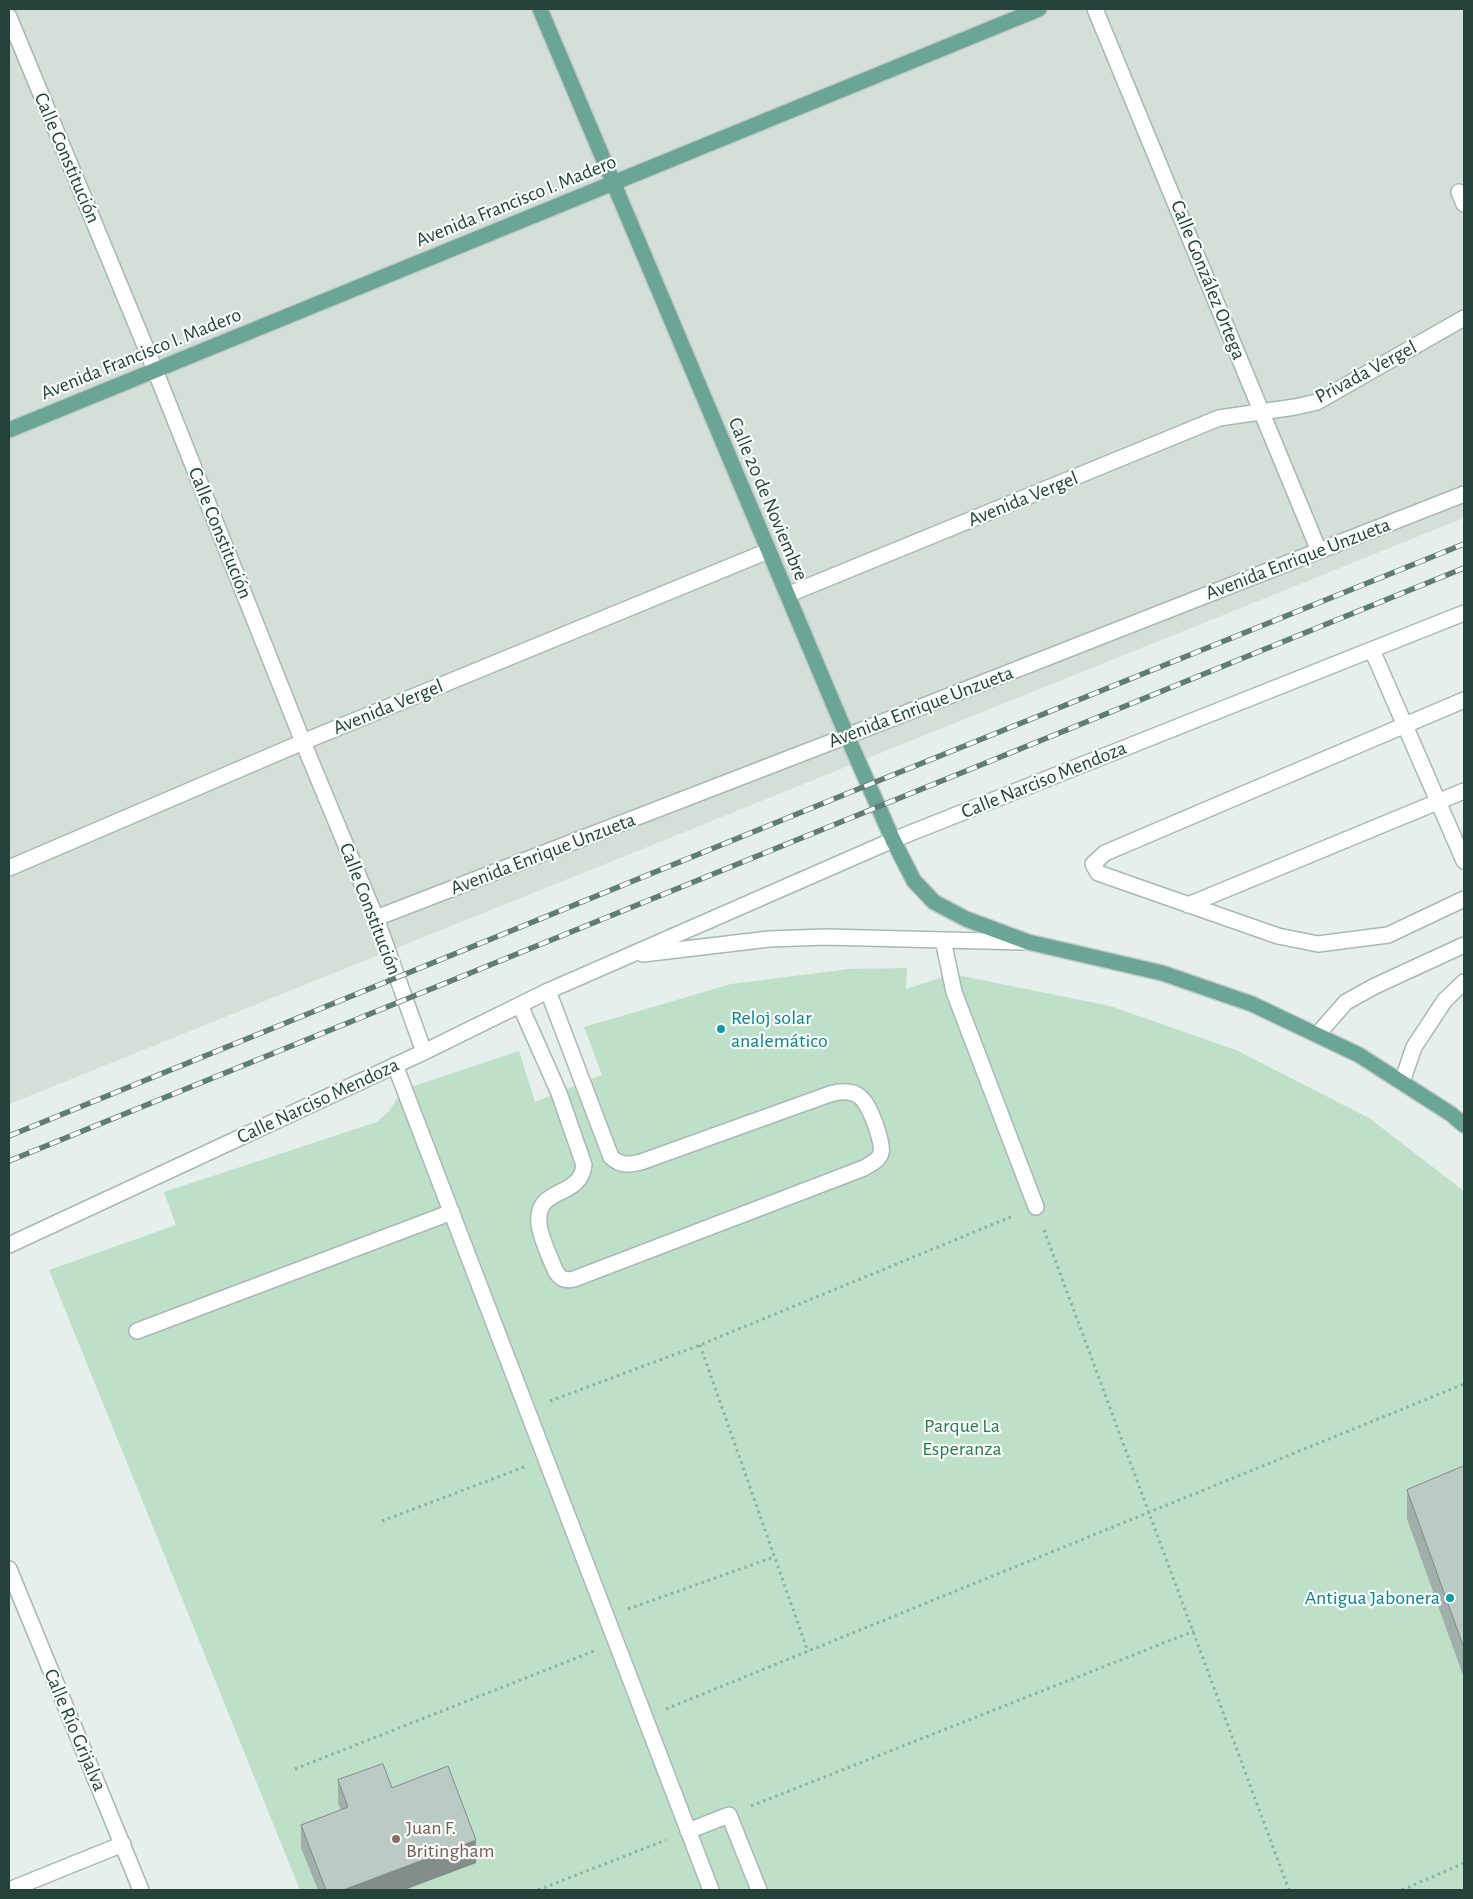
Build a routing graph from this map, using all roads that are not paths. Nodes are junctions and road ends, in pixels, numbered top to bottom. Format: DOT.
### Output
graph roads {
  1 [pos="540,9"];
  2 [pos="1038,9"];
  3 [pos="1096,9"];
  4 [pos="9,16"];
  5 [pos="613,183"];
  6 [pos="1464,318"];
  7 [pos="155,370"];
  8 [pos="1262,413"];
  9 [pos="9,430"];
  10 [pos="1464,494"];
  11 [pos="768,551"];
  12 [pos="1319,551"];
  13 [pos="787,595"];
  14 [pos="1464,613"];
  15 [pos="1372,650"];
  16 [pos="1464,700"];
  17 [pos="1404,725"];
  18 [pos="846,736"];
  19 [pos="303,742"];
  20 [pos="1464,791"];
  21 [pos="1437,801"];
  22 [pos="893,840"];
  23 [pos="1464,861"];
  24 [pos="9,868"];
  25 [pos="1464,899"];
  26 [pos="1188,905"];
  27 [pos="376,918"];
  28 [pos="943,940"];
  29 [pos="1028,942"];
  30 [pos="1464,945"];
  31 [pos="627,956"];
  32 [pos="1464,982"];
  33 [pos="548,992"];
  34 [pos="520,1005"];
  35 [pos="1317,1035"];
  36 [pos="424,1052"];
  37 [pos="395,1065"];
  38 [pos="1402,1082"];
  39 [pos="1464,1124"];
  40 [pos="1036,1207"];
  41 [pos="452,1212"];
  42 [pos="9,1245"];
  43 [pos="137,1331"];
  44 [pos="9,1569"];
  45 [pos="688,1831"];
  46 [pos="122,1844"];
  47 [pos="9,1890"];
  48 [pos="139,1890"];
  49 [pos="711,1890"];
  50 [pos="759,1890"];
  1 -- 5 [label="main road, Calle 20 de Noviembre"];
  2 -- 5 [label="main road, Avenida Francisco I. Madero"];
  3 -- 8 [label="street, Calle González Ortega"];
  4 -- 7 [label="street, Calle Constitución"];
  5 -- 7 [label="main road, Avenida Francisco I. Madero"];
  5 -- 11 [label="main road, Calle 20 de Noviembre"];
  6 -- 8 [label="street, Privada Vergel"];
  7 -- 9 [label="main road, Avenida Francisco I. Madero"];
  7 -- 19 [label="street, Calle Constitución"];
  8 -- 12 [label="street, Calle González Ortega"];
  8 -- 13 [label="street, Avenida Vergel"];
  10 -- 12 [label="street, Avenida Enrique Unzueta"];
  11 -- 13 [label="main road, Calle 20 de Noviembre"];
  11 -- 19 [label="street, Avenida Vergel"];
  12 -- 18 [label="street, Avenida Enrique Unzueta"];
  13 -- 18 [label="main road, Calle 20 de Noviembre"];
  14 -- 15 [label="street, Calle Narciso Mendoza"];
  15 -- 17 [label="street"];
  15 -- 22 [label="street, Calle Narciso Mendoza"];
  16 -- 17 [label="street"];
  17 -- 21 [label="street"];
  17 -- 26 [label="street"];
  18 -- 22 [label="main road, Calle 20 de Noviembre"];
  18 -- 27 [label="street, Avenida Enrique Unzueta"];
  19 -- 24 [label="street, Avenida Vergel"];
  19 -- 27 [label="street, Calle Constitución"];
  20 -- 21 [label="street"];
  21 -- 23 [label="street"];
  21 -- 26 [label="street"];
  22 -- 29 [label="main road, Calle 20 de Noviembre"];
  22 -- 31 [label="street, Calle Narciso Mendoza"];
  25 -- 26 [label="street"];
  27 -- 36 [label="street, Calle Constitución"];
  28 -- 29 [label="street, Calle Narciso Mendoza"];
  28 -- 31 [label="street, Calle Narciso Mendoza"];
  28 -- 40 [label="street"];
  29 -- 35 [label="main road, Calle 20 de Noviembre"];
  30 -- 35 [label="street"];
  31 -- 33 [label="street, Calle Narciso Mendoza"];
  32 -- 38 [label="street"];
  33 -- 34 [label="street, Calle Narciso Mendoza"];
  33 -- 34 [label="street"];
  34 -- 36 [label="street, Calle Narciso Mendoza"];
  35 -- 38 [label="main road, Calle 20 de Noviembre"];
  36 -- 37 [label="street, Calle Narciso Mendoza"];
  37 -- 41 [label="street"];
  37 -- 42 [label="street, Calle Narciso Mendoza"];
  38 -- 39 [label="main road, Calle 20 de Noviembre"];
  41 -- 43 [label="street"];
  41 -- 45 [label="street"];
  44 -- 46 [label="street, Calle Río Grijalva"];
  45 -- 49 [label="street"];
  45 -- 50 [label="street"];
  46 -- 47 [label="street"];
  46 -- 48 [label="street, Calle Río Grijalva"];
}
